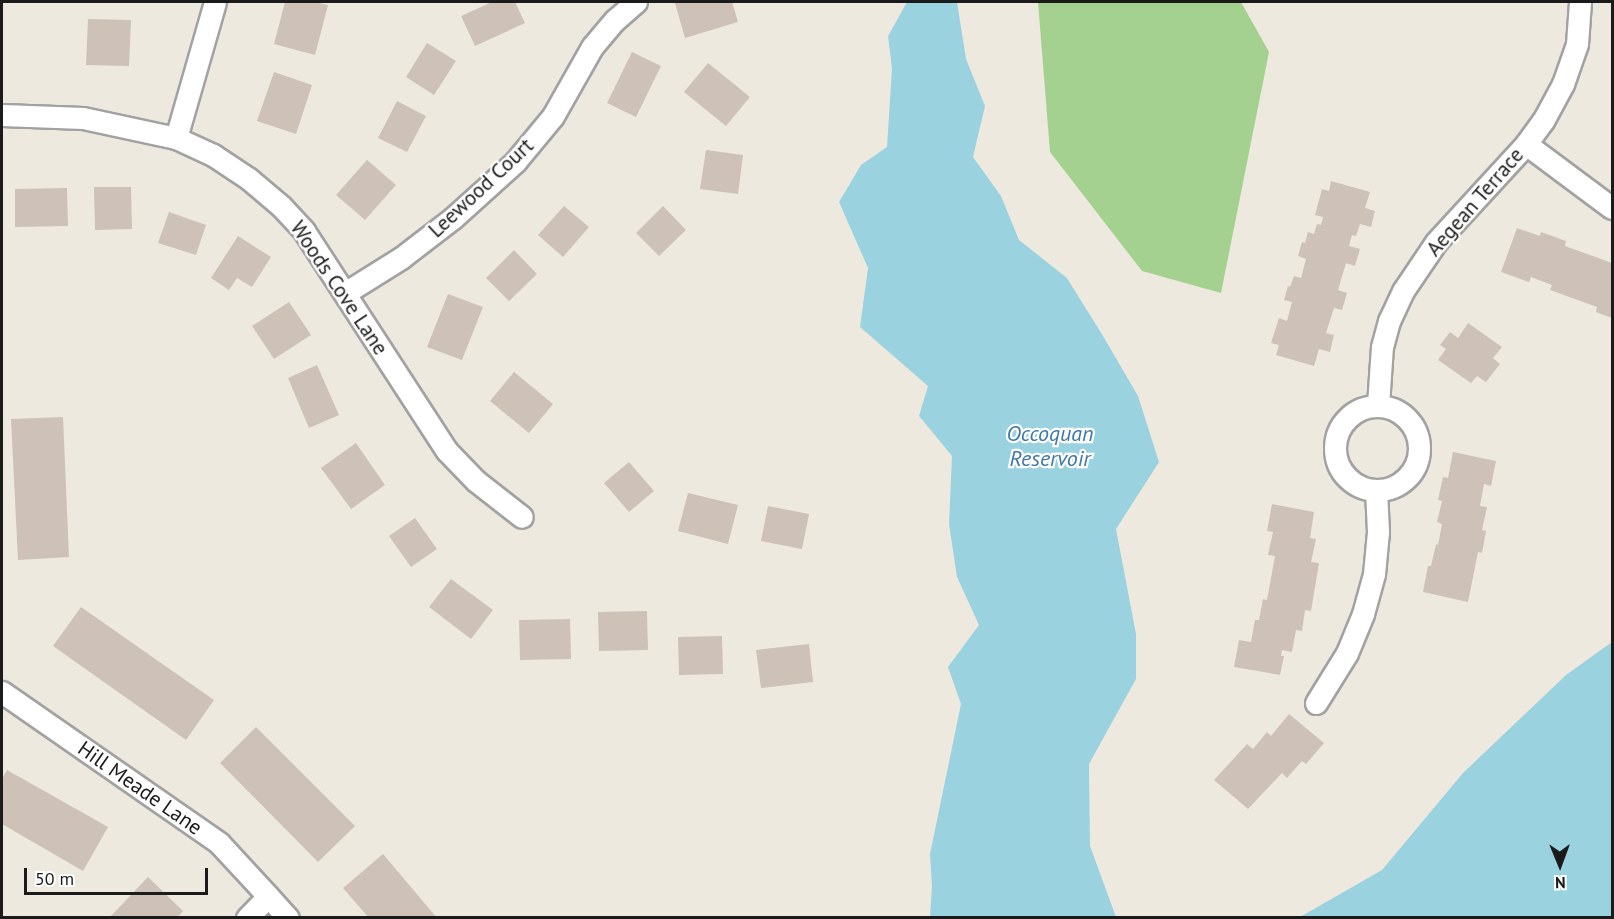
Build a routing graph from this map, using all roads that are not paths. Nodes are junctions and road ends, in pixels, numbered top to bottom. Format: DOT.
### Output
graph roads {
  1 [pos="215,2"];
  2 [pos="636,2"];
  3 [pos="1580,2"];
  4 [pos="2,115"];
  5 [pos="176,138"];
  6 [pos="1526,144"];
  7 [pos="1612,208"];
  8 [pos="345,293"];
  9 [pos="1378,405"];
  10 [pos="1376,490"];
  11 [pos="522,518"];
  12 [pos="2,692"];
  13 [pos="1316,703"];
  14 [pos="268,896"];
  15 [pos="247,918"];
  16 [pos="288,918"];
  1 -- 5 [label="street"];
  2 -- 8 [label="street, Leewood Court"];
  3 -- 6 [label="street, Aegean Terrace"];
  4 -- 5 [label="street, Woods Cove Lane"];
  5 -- 8 [label="street, Woods Cove Lane"];
  6 -- 7 [label="street"];
  6 -- 9 [label="street, Aegean Terrace"];
  8 -- 11 [label="street, Woods Cove Lane"];
  9 -- 10 [label="street"];
  9 -- 10 [label="street"];
  10 -- 13 [label="street"];
  12 -- 14 [label="street, Hill Meade Lane"];
  14 -- 15 [label="street"];
  14 -- 16 [label="street, Hill Meade Lane"];
}
